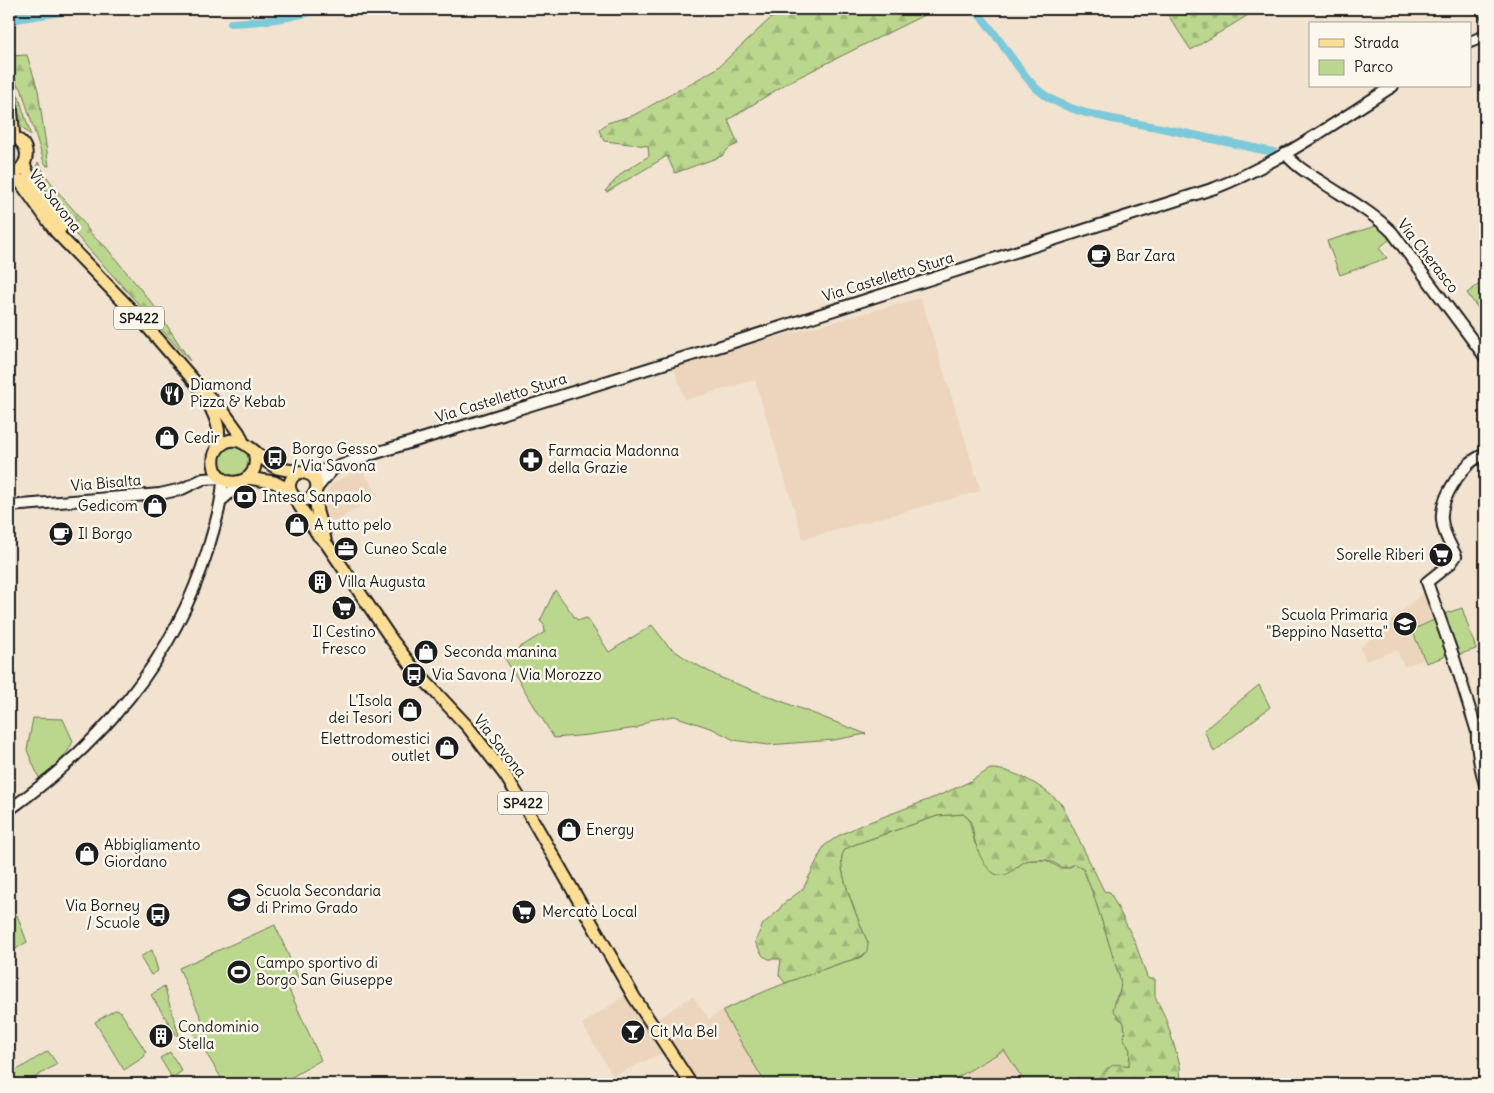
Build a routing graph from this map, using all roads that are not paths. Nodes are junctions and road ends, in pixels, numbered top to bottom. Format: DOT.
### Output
graph roads {
  1 [pos="1485,36"];
  2 [pos="1472,41"];
  3 [pos="9,84"];
  4 [pos="1390,88"];
  5 [pos="11,138"];
  6 [pos="1285,153"];
  7 [pos="24,164"];
  8 [pos="11,172"];
  9 [pos="74,248"];
  10 [pos="1485,357"];
  11 [pos="202,390"];
  12 [pos="243,442"];
  13 [pos="254,452"];
  14 [pos="1485,454"];
  15 [pos="215,456"];
  16 [pos="334,468"];
  17 [pos="303,473"];
  18 [pos="203,479"];
  19 [pos="223,479"];
  20 [pos="245,480"];
  21 [pos="316,491"];
  22 [pos="292,494"];
  23 [pos="222,499"];
  24 [pos="9,506"];
  25 [pos="326,543"];
  26 [pos="1485,785"];
  27 [pos="9,810"];
  28 [pos="691,1084"];
  1 -- 2 [label="street"];
  3 -- 5 [label="main road"];
  4 -- 6 [label="street, Via Castelletto Stura"];
  5 -- 7 [label="main road, Via Savona"];
  6 -- 10 [label="street, Via Cherasco"];
  6 -- 16 [label="street, Via Castelletto Stura"];
  7 -- 8 [label="main road"];
  7 -- 9 [label="main road, Via Savona / SP422"];
  8 -- 9 [label="main road, Via Savona / SP422"];
  9 -- 11 [label="main road, Via Savona / SP422"];
  11 -- 12 [label="main road, Via Savona / SP422"];
  11 -- 15 [label="main road, Via Savona / SP422"];
  12 -- 13 [label="main road, SP422"];
  12 -- 15 [label="main road"];
  13 -- 17 [label="main road, SP422"];
  13 -- 20 [label="main road"];
  14 -- 26 [label="street"];
  15 -- 18 [label="street"];
  15 -- 19 [label="main road"];
  16 -- 17 [label="street, Via Castelletto Stura"];
  16 -- 21 [label="street, Via Castelletto Stura"];
  17 -- 21 [label="main road, SP422"];
  17 -- 22 [label="main road"];
  18 -- 19 [label="street, Via Bisalta"];
  18 -- 24 [label="street, Via Bisalta"];
  19 -- 20 [label="main road"];
  19 -- 23 [label="street"];
  20 -- 22 [label="main road"];
  20 -- 23 [label="street"];
  21 -- 22 [label="main road"];
  21 -- 25 [label="main road, Via Savona / SP422"];
  22 -- 25 [label="main road, Via Savona / SP422"];
  23 -- 27 [label="street"];
  25 -- 28 [label="main road, Via Savona / SP422"];
}
